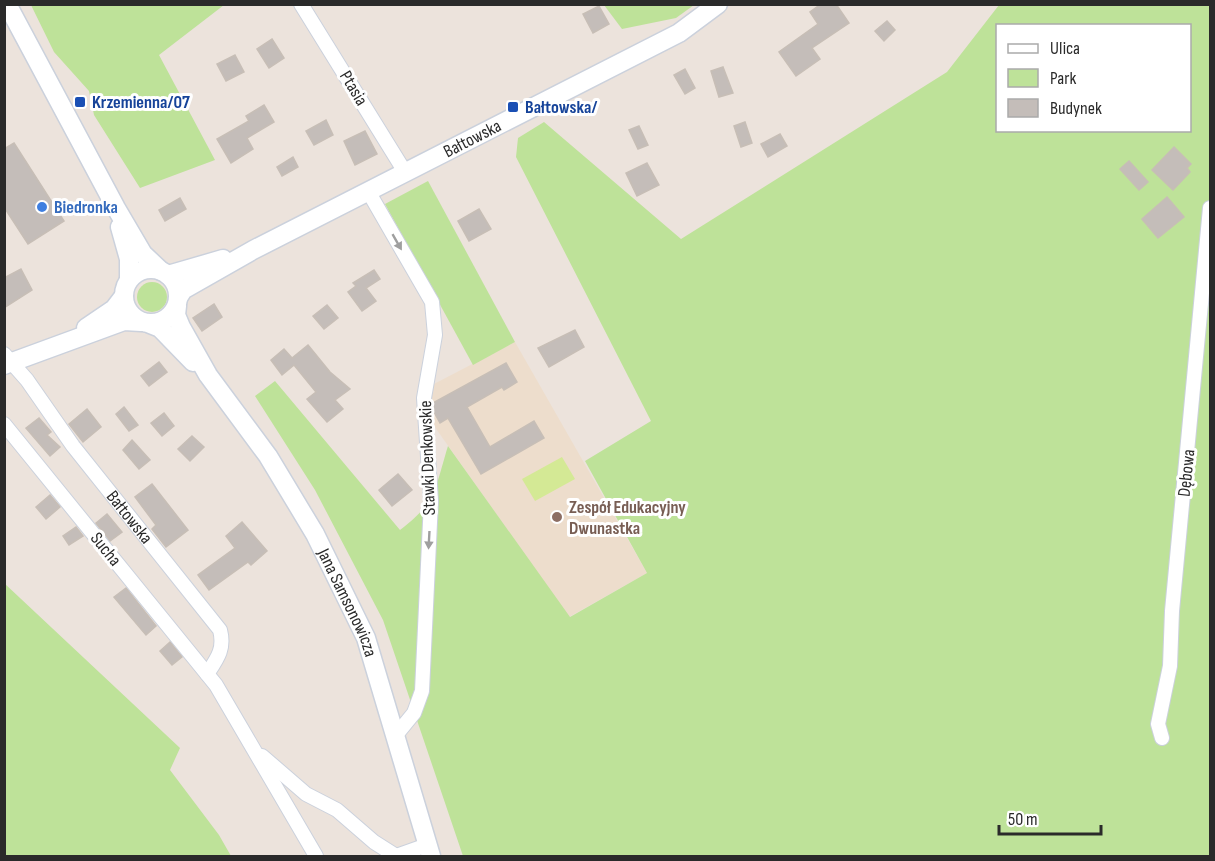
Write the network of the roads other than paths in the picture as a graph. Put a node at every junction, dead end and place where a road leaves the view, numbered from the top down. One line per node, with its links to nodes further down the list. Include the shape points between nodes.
1 (7, 4): 6 (main road)
2 (301, 4): 4 (street, Ptasia)
3 (718, 4): 4 (main road, Bałtowska, via 679,33)
4 (405, 172): 5 (main road, Bałtowska)
5 (368, 191): 8 (main road, Bałtowska); 18 (street, Stawki Denkowskie, one-way to 18, via 432,302 435,335 424,398 431,501 422,691 414,713)
6 (116, 208): 9 (main road, via 143,254); 10 (main road, via 129,259)
7 (1210, 208): 19 (street, Dębowa, via 1170,666 1158,724)
8 (253, 250): 9 (main road, Bałtowska, via 176,275); 11 (main road, Bałtowska, via 183,290)
9 (164, 273): 10 (main road, via 143,270); 11 (main road, via 177,289)
10 (126, 288): 12 (main road, via 129,312); 13 (main road, Bałtowska, via 114,309)
11 (178, 302): 12 (main road, via 166,319); 15 (main road, Jana Samsonowicza, via 176,315)
12 (146, 323): 13 (main road, Bałtowska, via 124,321); 15 (main road, Jana Samsonowicza, via 160,328)
13 (63, 345): 14 (main road, Bałtowska)
14 (7, 360): 17 (street, Bałtowska, via 220,630 221,652)
15 (208, 375): 18 (main road, Jana Samsonowicza, via 268,456 315,534 366,638)
16 (4, 424): 17 (street, Sucha)
17 (207, 674): 20 (street, Sucha)
18 (396, 735): 21 (main road, Jana Samsonowicza)
19 (1162, 738)
20 (251, 742): 22 (street); 23 (street, via 262,757 306,794 338,810)
21 (429, 851): 23 (street)
22 (315, 856)
23 (396, 856)

